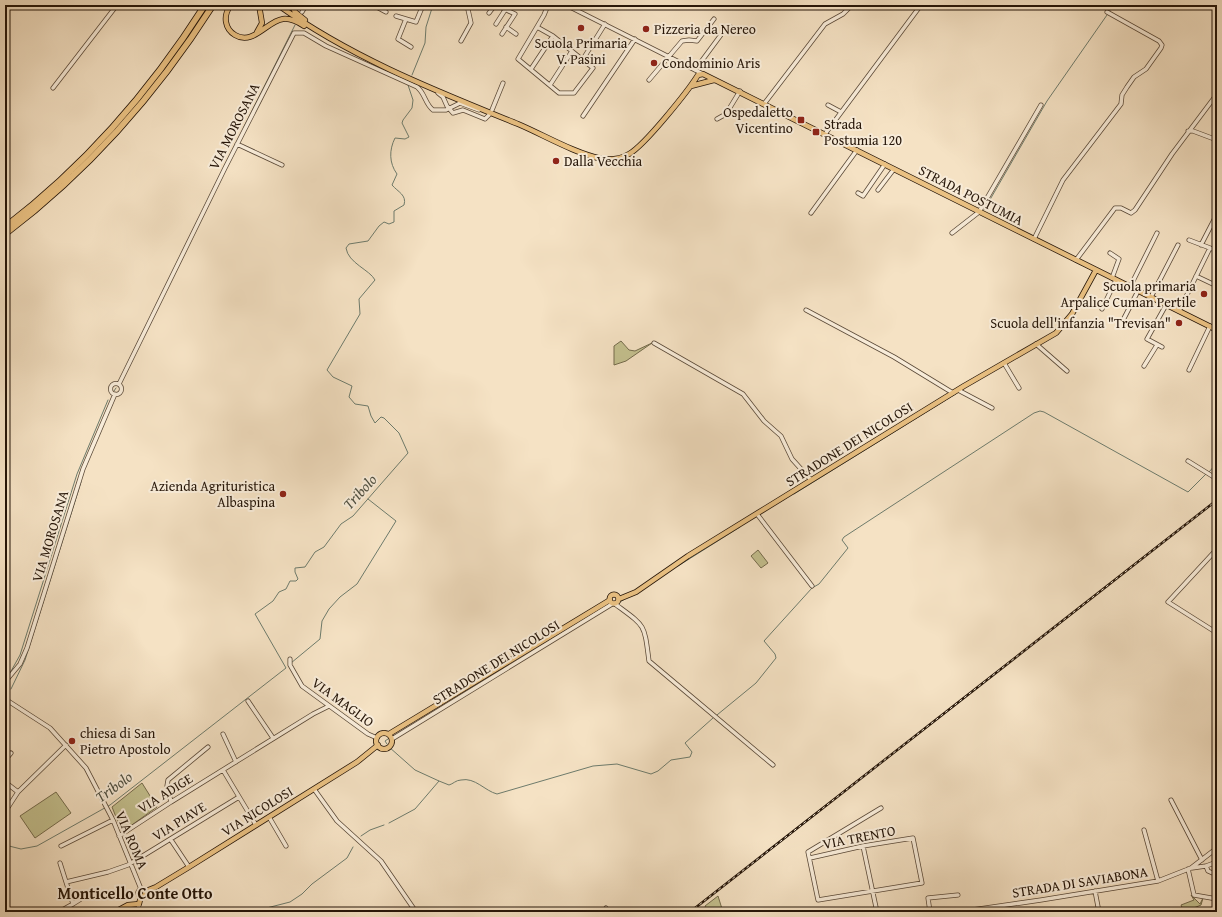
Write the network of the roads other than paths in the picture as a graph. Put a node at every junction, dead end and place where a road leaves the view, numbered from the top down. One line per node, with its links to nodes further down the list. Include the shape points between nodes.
1 (117, 5): 55 (street)
2 (205, 5): 83 (highway, via 156,76 115,125 60,181)
3 (213, 5): 85 (highway, via 170,67 120,129 63,186)
4 (231, 5): 32 (main road, via 226,18 230,31 240,37)
5 (259, 5): 32 (main road, via 262,23)
6 (278, 5): 33 (main road)
7 (292, 5): 37 (main road, via 297,14)
8 (306, 5): 18 (street)
9 (373, 5): 19 (street)
10 (422, 5): 23 (street, via 416,22)
11 (467, 5): 36 (street, via 471,23)
12 (496, 5): 17 (street); 21 (street)
13 (548, 5): 28 (street)
14 (566, 5): 26 (street, STRADA POSTUMIA)
15 (921, 5): 66 (street)
16 (850, 7): 60 (street, via 825,24)
17 (504, 10): 25 (street); 27 (street, via 515,14)
18 (302, 12)
19 (386, 12)
20 (1107, 12): 87 (street, via 1162,45 1146,69 1134,77 1122,95 1121,104 1063,180)
21 (489, 13)
22 (396, 16): 23 (street)
23 (406, 19): 38 (street, via 398,39)
24 (714, 19): 40 (street, via 697,41 682,41)
25 (496, 24)
26 (605, 24): 35 (street, STRADA POSTUMIA); 41 (street)
27 (506, 27): 30 (street); 31 (street)
28 (537, 27): 34 (street); 42 (street, via 518,58)
29 (737, 32): 43 (street, via 731,27 726,28)
30 (502, 34)
31 (516, 34)
32 (255, 35): 33 (main road, via 274,22 287,19)
33 (323, 36): 37 (main road)
34 (553, 36): 39 (street); 42 (street)
35 (636, 40): 40 (street, STRADA POSTUMIA); 68 (street)
36 (461, 41)
37 (335, 42): 44 (main road)
38 (411, 47)
39 (572, 51): 41 (street); 53 (street)
40 (670, 56): 43 (street, STRADA POSTUMIA); 48 (street)
41 (583, 59): 53 (street, via 593,68 578,90 570,94 559,93)
42 (530, 69): 53 (street)
43 (694, 69): 45 (street, STRADA POSTUMIA); 46 (street)
44 (391, 70): 47 (main road); 50 (main road)
45 (704, 74): 46 (main road); 49 (main road, STRADA POSTUMIA); 52 (main road, via 706,79)
46 (696, 77): 52 (main road); 54 (main road)
47 (410, 79): 58 (main road); 59 (street, via 441,95)
48 (649, 80)
49 (716, 80): 52 (main road); 56 (main road, STRADA POSTUMIA)
50 (424, 83): 58 (street); 65 (main road)
51 (503, 83): 65 (street)
52 (702, 83): 54 (main road)
53 (550, 85)
54 (690, 87): 65 (main road, via 639,147 628,155 616,159 594,156)
55 (53, 88)
56 (740, 92): 60 (main road, STRADA POSTUMIA); 69 (street, via 726,114)
57 (1217, 94): 70 (street)
58 (452, 97): 59 (street); 63 (street); 65 (main road)
59 (446, 103): 63 (street); 64 (street)
60 (764, 104): 71 (main road, STRADA POSTUMIA)
61 (828, 105): 66 (street)
62 (1041, 105): 80 (street)
63 (450, 107): 64 (street); 65 (street, via 461,103); 67 (street, via 454,113 465,111 485,119)
64 (440, 111): 73 (street, VIA MOROSANA, via 430,108 417,87 298,32 291,38)
65 (488, 111)
66 (841, 112): 71 (street)
67 (489, 116)
68 (583, 116)
69 (717, 119)
70 (1188, 132): 72 (street); 94 (street, via 1135,210 1130,213 1115,208)
71 (825, 134): 74 (main road, STRADA POSTUMIA)
72 (1217, 140)
73 (237, 144): 76 (street); 117 (street, VIA MOROSANA)
74 (857, 150): 75 (main road, STRADA POSTUMIA); 81 (street)
75 (886, 164): 77 (main road, STRADA POSTUMIA); 79 (street, via 863,196)
76 (282, 165)
77 (894, 169): 78 (street); 80 (main road, STRADA POSTUMIA)
78 (878, 190)
79 (858, 193)
80 (979, 212): 84 (street); 87 (main road, STRADA POSTUMIA)
81 (811, 213)
82 (1217, 214): 90 (street)
83 (5, 227)
84 (952, 233)
85 (5, 234)
86 (1157, 234): 99 (street)
87 (1034, 239): 94 (main road, STRADA POSTUMIA)
88 (1188, 240): 90 (street)
89 (1178, 245): 101 (street)
90 (1201, 245): 91 (street)
91 (1210, 248): 92 (street); 96 (street)
92 (1217, 251)
93 (1110, 253): 97 (street, via 1119,259)
94 (1076, 260): 95 (main road, STRADA POSTUMIA)
95 (1096, 270): 97 (main road, STRADA POSTUMIA); 110 (main road, STRADONE DEI NICOLOSI, via 1072,314 1061,328)
96 (1196, 276): 98 (street); 105 (street)
97 (1114, 279): 99 (main road, STRADA POSTUMIA); 103 (street)
98 (1217, 286)
99 (1130, 287): 100 (main road, STRADA POSTUMIA)
100 (1138, 291): 101 (main road, STRADA POSTUMIA); 106 (street)
101 (1151, 297): 102 (main road, STRADA POSTUMIA)
102 (1166, 305): 105 (main road, STRADA POSTUMIA); 111 (street, via 1147,339)
103 (1102, 309)
104 (806, 310): 120 (street, via 894,357)
105 (1179, 311): 107 (main road, STRADA POSTUMIA)
106 (1120, 326)
107 (1210, 326): 108 (main road, STRADA POSTUMIA); 116 (street)
108 (1217, 330)
109 (654, 343): 125 (street, via 743,394 764,421 781,436 792,459)
110 (1036, 344): 113 (main road, STRADONE DEI NICOLOSI); 115 (street)
111 (1157, 345): 112 (street); 114 (street)
112 (1162, 347)
113 (1004, 363): 118 (street); 119 (main road, STRADONE DEI NICOLOSI)
114 (1144, 366)
115 (1067, 370)
116 (1189, 370)
117 (118, 384): 121 (street, VIA MOROSANA, via 121,390); 121 (street, VIA MOROSANA, via 111,387)
118 (1019, 388)
119 (958, 390): 120 (main road, STRADONE DEI NICOLOSI); 122 (street)
120 (953, 393): 125 (main road, STRADONE DEI NICOLOSI)
121 (115, 394): 133 (street, VIA MOROSANA, via 83,468 27,648 20,664)
122 (992, 408)
123 (1188, 462): 124 (street)
124 (1217, 479)
125 (811, 480): 126 (main road, STRADONE DEI NICOLOSI)
126 (757, 514): 128 (street); 129 (main road, STRADONE DEI NICOLOSI, via 636,592)
127 (1217, 549): 131 (street, via 1168,602)
128 (812, 586)
129 (619, 599): 130 (main road, STRADONE DEI NICOLOSI); 130 (main road, STRADONE DEI NICOLOSI, via 617,595 611,596)
130 (612, 602): 138 (main road, STRADONE DEI NICOLOSI); 147 (street, via 642,626 648,640 649,661)
131 (1217, 632)
132 (290, 659): 136 (street, VIA MAGLIO, via 290,665 302,686)
133 (5, 682)
134 (5, 698): 141 (street, VIA ROMA, via 50,728)
135 (248, 701): 139 (street)
136 (329, 706): 139 (street, VIA ADIGE); 140 (street, VIA MAGLIO)
137 (223, 734): 146 (street)
138 (390, 737): 140 (main road, STRADONE DEI NICOLOSI, via 382,733); 142 (main road, STRADONE DEI NICOLOSI, via 391,744 387,748)
139 (273, 738): 146 (street, VIA ADIGE)
140 (377, 738): 142 (main road)
141 (66, 744): 151 (street); 158 (street, VIA ROMA, via 86,768)
142 (378, 745): 150 (main road, VIA NICOLOSI, via 357,762)
143 (208, 747): 154 (street, via 168,780)
144 (11, 753): 145 (street)
145 (5, 760)
146 (236, 762): 148 (street, VIA ADIGE)
147 (773, 765)
148 (224, 770): 152 (street); 154 (street, VIA ADIGE)
149 (5, 782): 151 (street)
150 (314, 789): 157 (main road, VIA NICOLOSI); 190 (street, via 337,821 381,861)
151 (18, 792): 156 (street)
152 (239, 797): 159 (street); 162 (street, VIA PIAVE)
153 (1171, 800): 168 (street)
154 (171, 802): 161 (street, VIA ADIGE)
155 (881, 808): 167 (street, via 808,852)
156 (5, 812)
157 (269, 817): 159 (main road, VIA NICOLOSI); 164 (street)
158 (113, 820): 161 (street, VIA ROMA); 163 (street)
159 (256, 825): 173 (main road, VIA NICOLOSI)
160 (1144, 830): 176 (street, STRADA DI SAVIABONA)
161 (119, 836): 171 (street, VIA ROMA)
162 (171, 840): 171 (street, VIA PIAVE); 173 (street)
163 (61, 846)
164 (286, 846)
165 (863, 846): 167 (street, VIA TRENTO); 179 (street); 179 (street, VIA TRENTO, via 913,838 922,883)
166 (1217, 848): 168 (street, STRADA DI SAVIABONA)
167 (810, 858): 179 (street, via 818,900)
168 (1202, 860): 174 (street, STRADA DI SAVIABONA)
169 (1217, 862): 172 (street)
170 (60, 863): 177 (street)
171 (130, 864): 177 (street, VIA PIAVE); 178 (street, VIA ROMA)
172 (1206, 866): 174 (street); 175 (street, via 1208,871)
173 (189, 867): 178 (main road, VIA NICOLOSI, via 156,887)
174 (1189, 868): 176 (street, STRADA DI SAVIABONA); 182 (street, via 1194,895)
175 (1217, 875)
176 (1158, 880): 180 (street, STRADA DI SAVIABONA)
177 (66, 882): 184 (street)
178 (143, 890): 185 (main road, via 138,892 141,896)
179 (872, 890): 192 (street)
180 (1095, 891): 194 (street, STRADA DI SAVIABONA); 195 (street)
181 (958, 895): 193 (street, via 928,898)
182 (1217, 899)
183 (81, 900): 184 (street)
184 (73, 904): 187 (street)
185 (139, 904): 188 (main road, via 128,905); 189 (street)
186 (606, 908): 191 (street)
187 (64, 909)
188 (115, 912)
189 (138, 912)
190 (416, 912)
191 (603, 912)
192 (877, 912)
193 (930, 912)
194 (958, 912)
195 (1099, 912)

